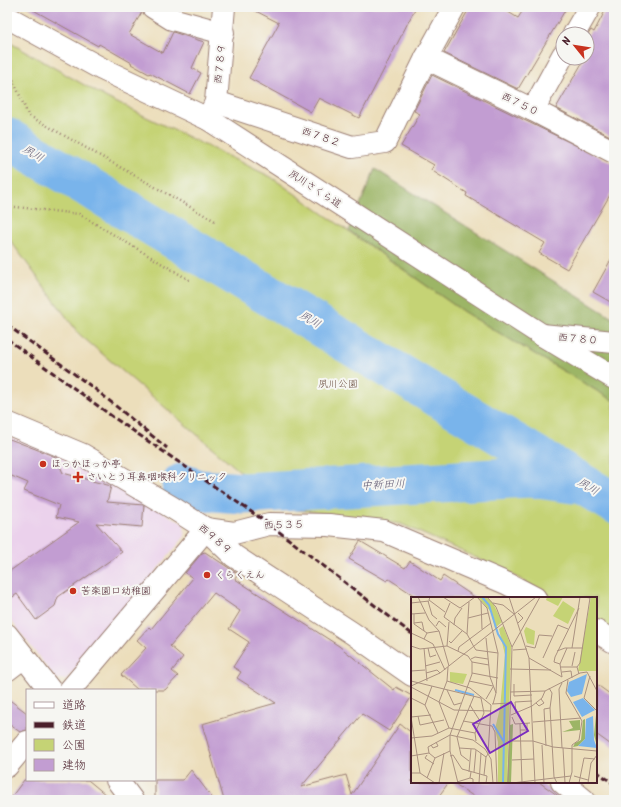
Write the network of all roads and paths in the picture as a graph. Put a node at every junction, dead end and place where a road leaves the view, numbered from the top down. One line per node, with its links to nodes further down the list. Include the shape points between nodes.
1 (153, 7): 7 (street, via 172,19)
2 (224, 7): 7 (street, 西７８９)
3 (454, 7): 8 (street)
4 (587, 7): 6 (street, via 589,8)
5 (7, 17): 11 (street, 夙川さくら道, via 102,69)
6 (579, 26)
7 (223, 33): 11 (street, 西７８９)
8 (426, 58): 11 (street, 西７８２, via 385,142 352,147); 12 (street, 西７５０)
9 (7, 65): 15 (path, via 28,115)
10 (557, 66): 12 (street)
11 (212, 110): 17 (street, 夙川さくら道)
12 (533, 110): 13 (street, 西７５０)
13 (614, 152)
14 (7, 206): 16 (path, via 79,214)
15 (215, 221)
16 (190, 281)
17 (542, 336): 18 (street, 西７８０); 19 (street, 夙川さくら道)
18 (614, 342)
19 (614, 378)
20 (7, 423): 21 (street, 西９８９, via 83,455)
21 (206, 529): 22 (street, 西５３５, via 234,533 269,524 322,524 384,531); 27 (street, 西９８９, via 234,556); 29 (street)
22 (533, 597)
23 (597, 633): 25 (street)
24 (7, 635): 26 (street)
25 (614, 642)
26 (15, 663): 28 (street)
27 (411, 674)
28 (49, 689)
29 (71, 689)
30 (26, 743): 31 (street)
31 (7, 766)
32 (118, 781): 34 (street)
33 (563, 783): 35 (street)
34 (132, 800)
35 (584, 800)

